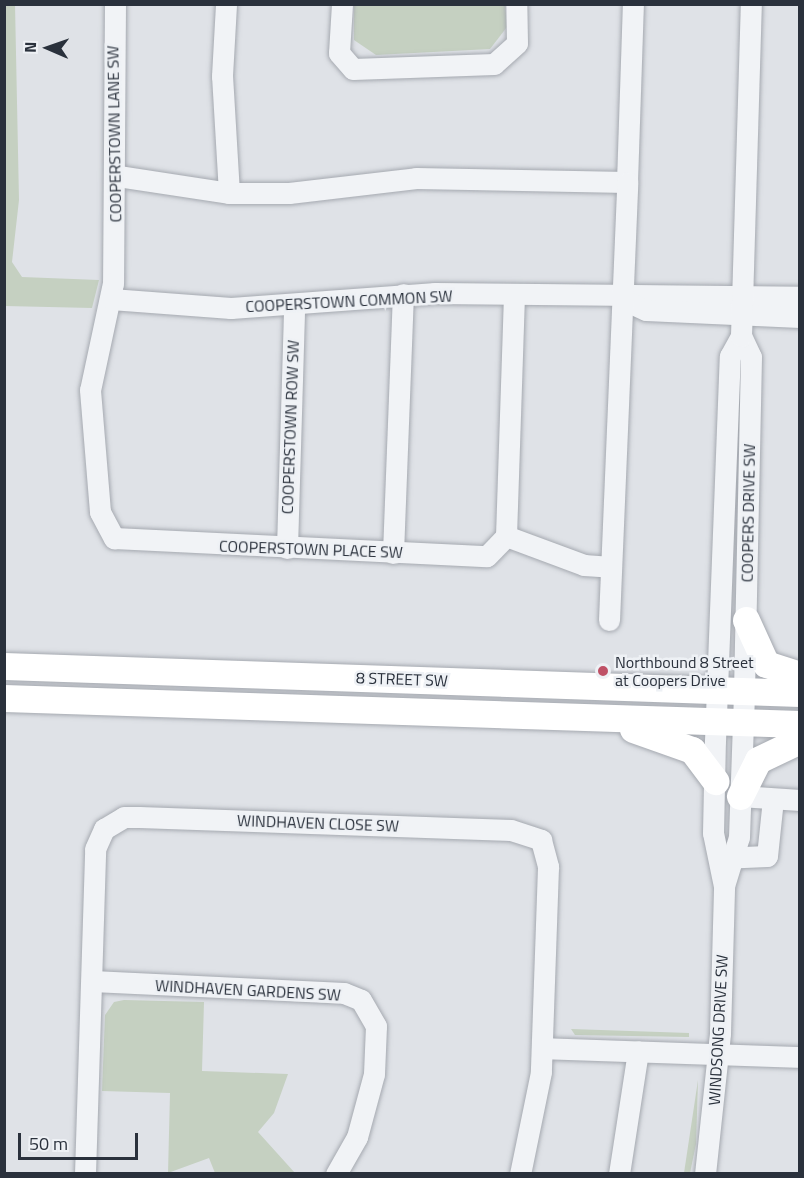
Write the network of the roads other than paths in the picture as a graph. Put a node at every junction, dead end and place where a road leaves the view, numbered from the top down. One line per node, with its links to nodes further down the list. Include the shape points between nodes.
1 (116, 4): 7 (street, COOPERSTOWN LANE SW)
2 (226, 4): 9 (street, via 222,76)
3 (342, 4): 4 (street, via 339,53 353,69 494,64 517,43)
4 (516, 4)
5 (633, 4): 8 (street)
6 (751, 4): 15 (street, COOPERS DRIVE SW)
7 (118, 176): 9 (street); 13 (street, COOPERSTOWN LANE SW)
8 (627, 182): 9 (street, via 416,178 289,193); 14 (street)
9 (229, 193)
10 (403, 294): 11 (street, COOPERSTOWN COMMON SW); 16 (street, COOPERSTOWN COMMON SW); 21 (street)
11 (514, 296): 14 (street, COOPERSTOWN COMMON SW); 19 (street)
12 (800, 297): 15 (street)
13 (111, 299): 16 (street, COOPERSTOWN COMMON SW); 20 (street, COOPERSTOWN PLACE SW, via 90,390 105,528 123,542)
14 (622, 299): 15 (street, COOPERSTOWN COMMON SW, via 646,310); 22 (street)
15 (743, 305): 17 (street); 18 (street, COOPERS DRIVE SW)
16 (294, 306): 20 (street, COOPERSTOWN ROW SW)
17 (800, 317)
18 (741, 336): 24 (street, COOPERS DRIVE SW, via 752,357); 27 (street, COOPERS DRIVE SW, via 730,356)
19 (506, 536): 21 (street, COOPERSTOWN PLACE SW, via 487,556); 22 (street, via 584,565)
20 (287, 548): 21 (street, COOPERSTOWN PLACE SW)
21 (393, 553)
22 (611, 567): 23 (street)
23 (609, 620)
24 (746, 620): 26 (main road, via 766,664); 28 (street, COOPERS DRIVE SW)
25 (4, 666): 27 (main road, 8 STREET SW)
26 (800, 675)
27 (717, 690): 28 (main road, 8 STREET SW); 32 (street, COOPERS DRIVE SW)
28 (744, 691): 29 (main road, 8 STREET SW); 33 (street, COOPERS DRIVE SW)
29 (800, 693)
30 (4, 698): 31 (main road, 8 STREET SW)
31 (582, 717): 32 (main road, 8 STREET SW); 36 (main road, via 675,741 697,755)
32 (716, 722): 33 (main road, 8 STREET SW); 36 (street, WINDSONG DRIVE SW)
33 (743, 722): 34 (main road, 8 STREET SW); 37 (street, WINDSONG DRIVE SW)
34 (800, 724)
35 (800, 740): 37 (main road, via 758,760)
36 (715, 781): 40 (street, WINDSONG DRIVE SW)
37 (740, 796): 38 (street); 40 (street, WINDSONG DRIVE SW)
38 (773, 799): 39 (street); 40 (street, via 767,856)
39 (800, 800)
40 (726, 858): 44 (street, WINDSONG DRIVE SW)
41 (92, 981): 42 (street, WINDHAVEN CLOSE SW, via 95,849 104,829 124,818 511,830 531,833 546,851); 46 (street, WINDHAVEN CLOSE SW); 47 (street, WINDHAVEN GARDENS SW, via 344,993 361,1000 376,1026 374,1074 357,1137)
42 (542, 1048): 43 (street); 48 (street, WINDHAVEN CLOSE SW, via 538,1107)
43 (638, 1051): 44 (street); 49 (street)
44 (719, 1054): 45 (street); 50 (street, WINDSONG DRIVE SW)
45 (800, 1057)
46 (85, 1173)
47 (336, 1173)
48 (520, 1173)
49 (619, 1173)
50 (705, 1173)

